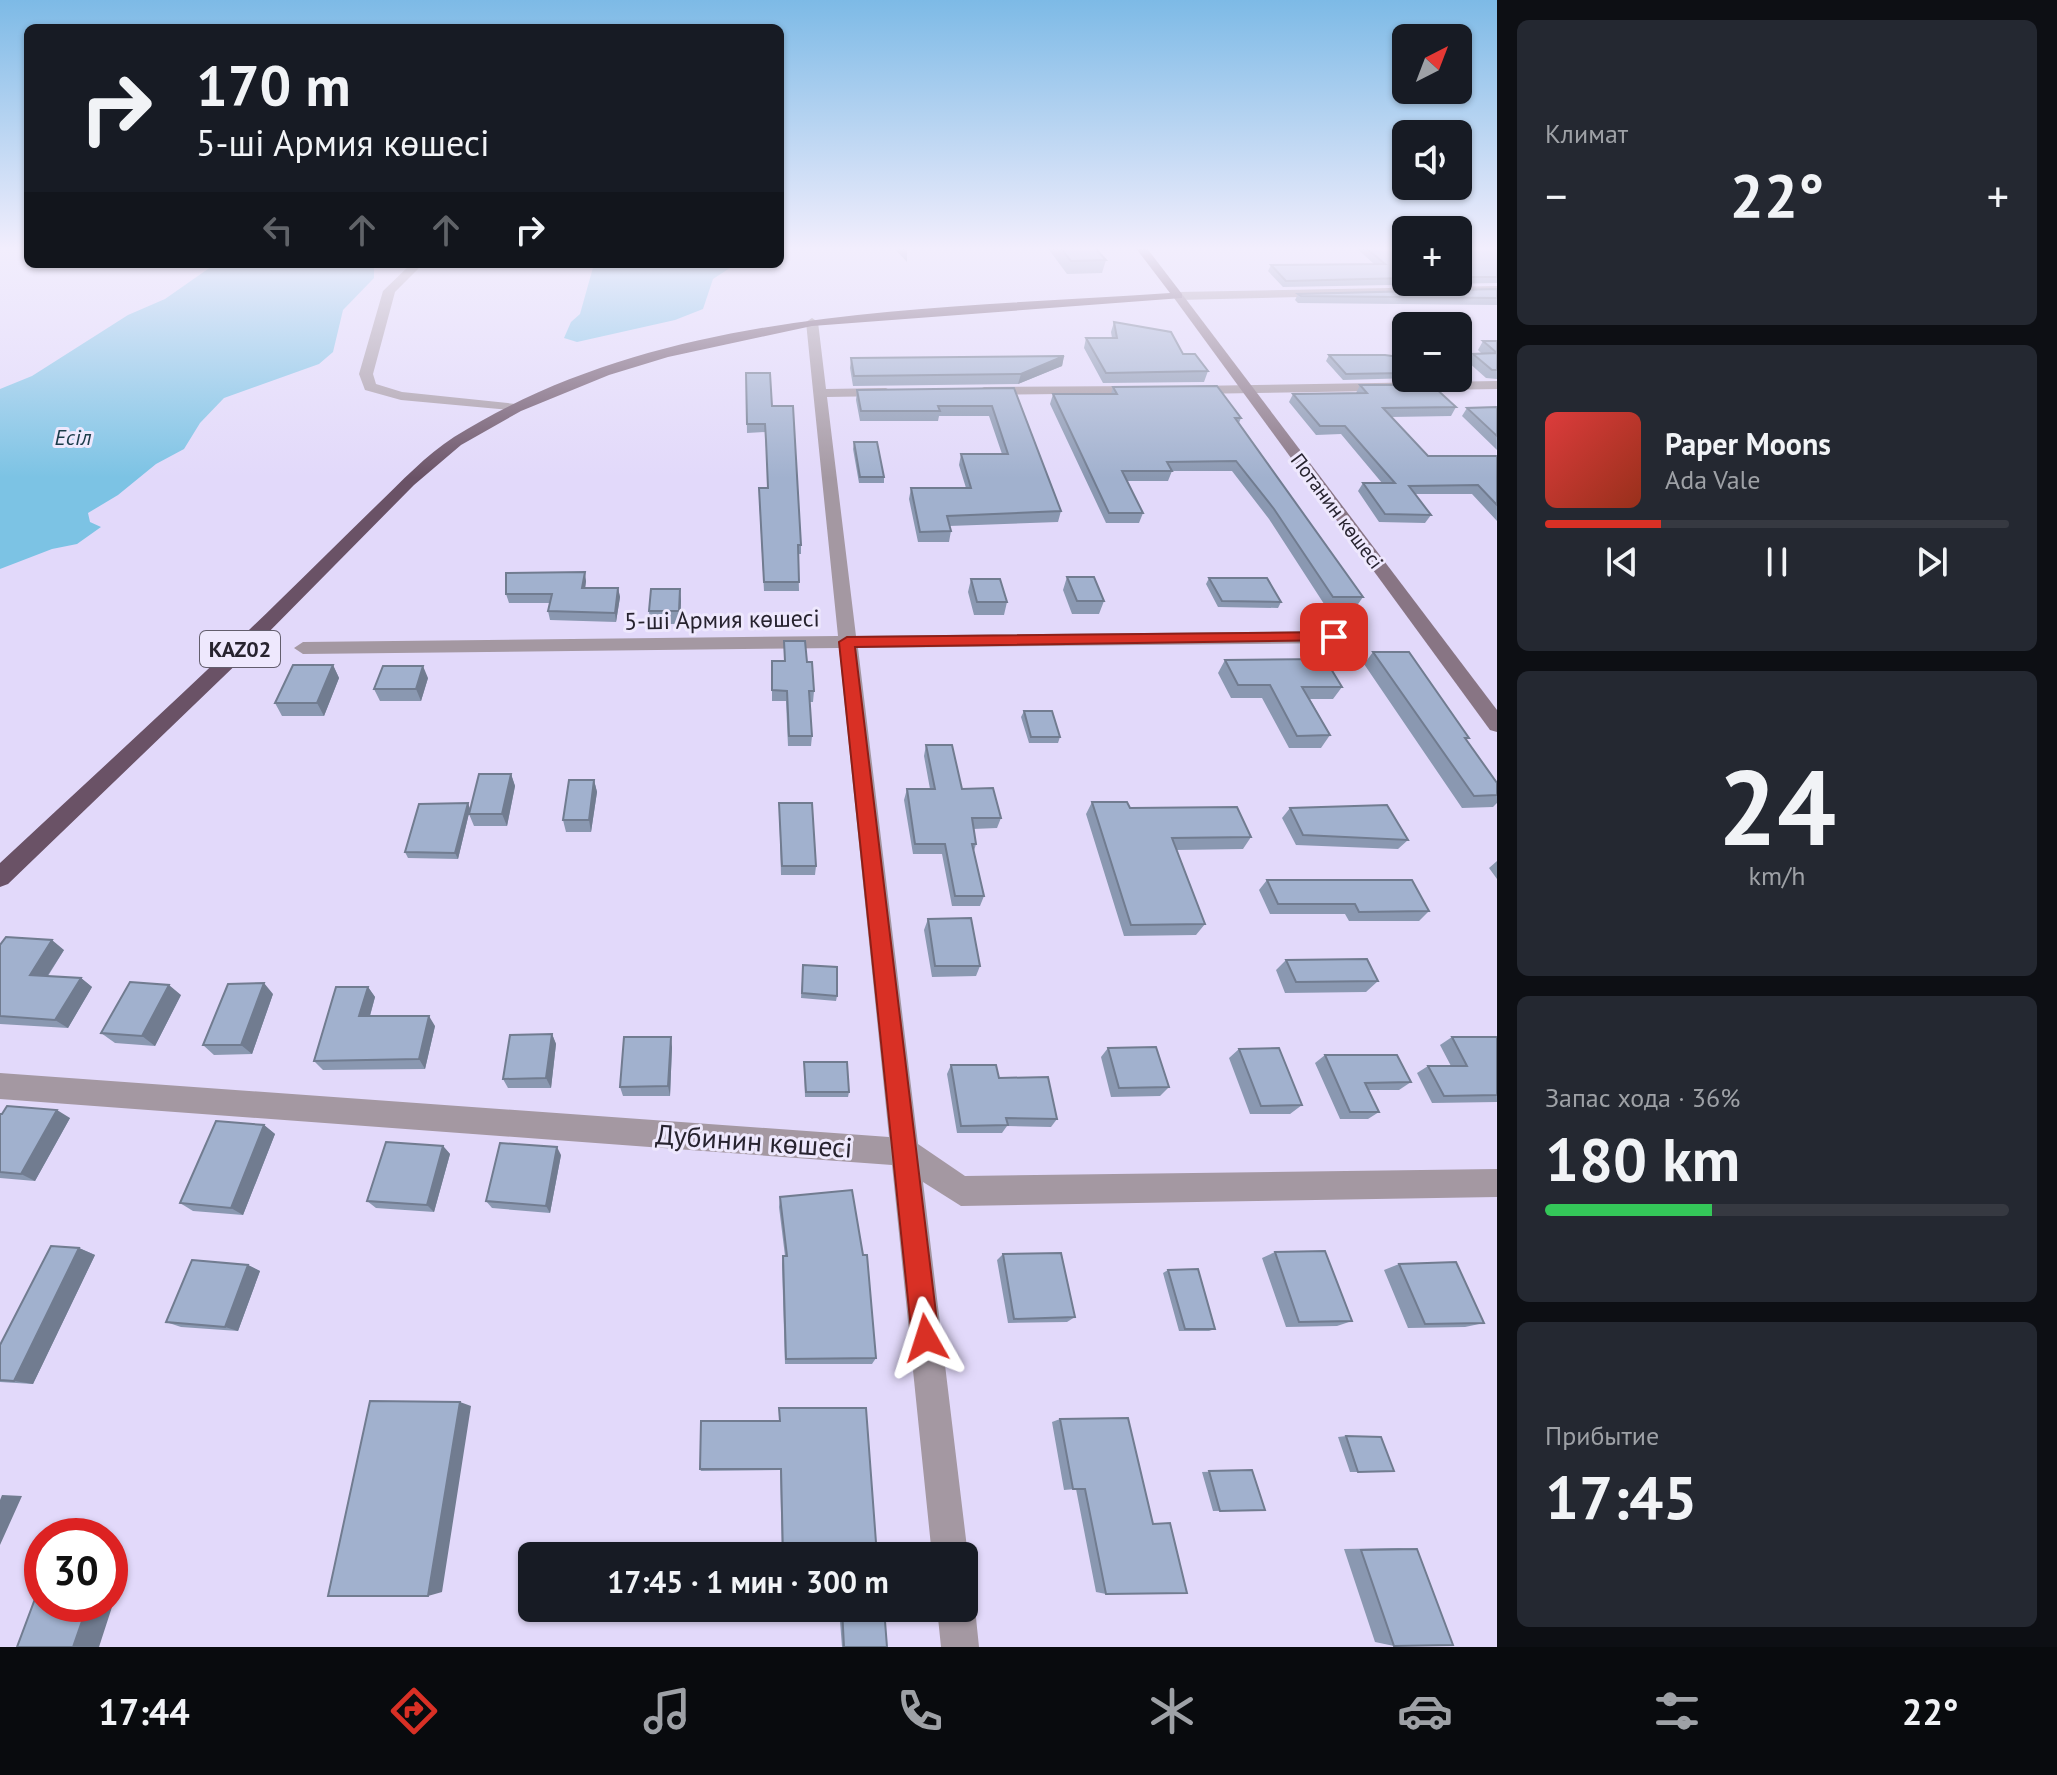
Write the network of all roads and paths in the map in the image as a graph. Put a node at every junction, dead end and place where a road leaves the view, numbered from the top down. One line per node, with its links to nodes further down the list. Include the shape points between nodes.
1 (380, 324): 12 (street, via 366,374 370,387 401,396)
2 (803, 324): 12 (highway, KAZ02, via 665,354)
3 (812, 324): 11 (street)
4 (1198, 324): 6 (main road, Потанин көшесі)
5 (1497, 385): 6 (street)
6 (1246, 389): 8 (street); 16 (main road, Потанин көшесі)
7 (1151, 390): 10 (street)
8 (1183, 390)
9 (898, 392): 11 (street)
10 (961, 392)
11 (819, 393): 14 (street)
12 (516, 408): 17 (highway, KAZ02, via 483,425 409,482)
13 (1334, 637): 14 (street, 5-ші Армия көшесі)
14 (847, 642): 15 (street, 5-ші Армия көшесі); 19 (street)
15 (303, 648)
16 (1497, 725)
17 (0, 877)
18 (0, 1086): 19 (street, Дубинин көшесі)
19 (905, 1152): 20 (street, via 961,1191); 21 (street)
20 (1497, 1183)
21 (948, 1542)
22 (957, 1622): 23 (street)
23 (960, 1647)

